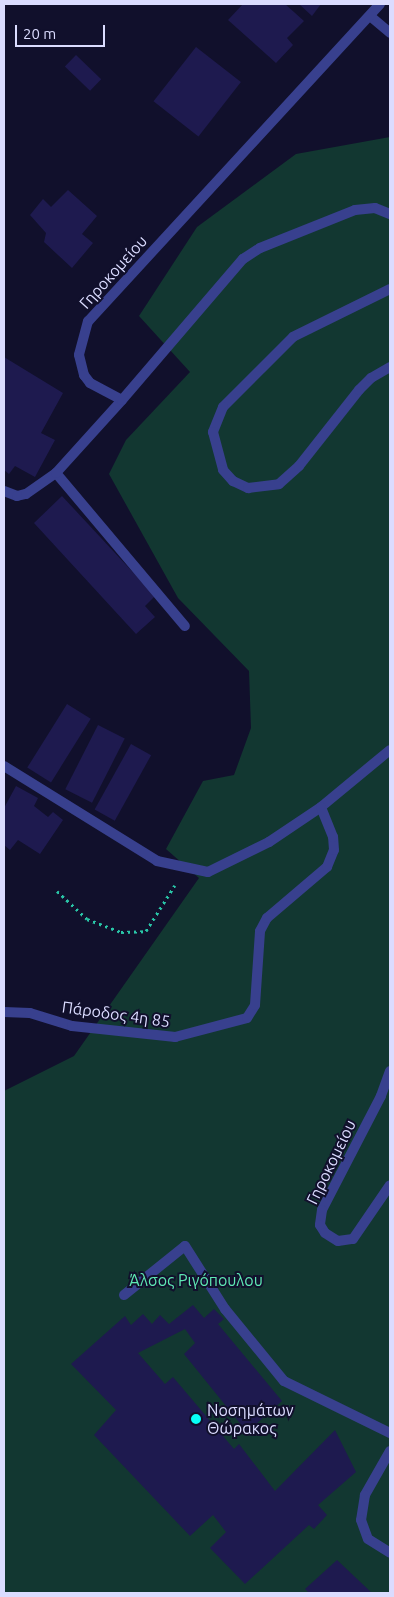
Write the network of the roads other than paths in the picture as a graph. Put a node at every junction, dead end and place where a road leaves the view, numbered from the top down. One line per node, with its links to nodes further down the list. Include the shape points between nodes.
1 (380, 4): 2 (street, Γηροκομείου)
2 (370, 16): 3 (street); 7 (street, Γηροκομείου, via 88,321 79,356 84,374 90,383)
3 (390, 33)
4 (390, 214): 7 (street, via 375,208 355,210 260,248 244,259)
5 (390, 289): 6 (street, via 293,337 223,407 213,432 223,470 233,481 248,488 279,484 299,466 358,390)
6 (390, 367)
7 (122, 400): 8 (street)
8 (56, 473): 9 (street, via 26,494 17,496); 10 (street)
9 (4, 491)
10 (185, 626)
11 (390, 750): 13 (street)
12 (4, 766): 13 (street, via 157,861 208,872 269,842)
13 (321, 807): 14 (street, Πάροδος 4η 85, via 333,837 334,850 327,867 267,918 260,931 255,1005 247,1018 175,1037 72,1026 30,1013)
14 (4, 1012)
15 (390, 1070): 16 (street, Γηροκομείου, via 381,1096 322,1210 320,1225 325,1233 338,1242 353,1239)
16 (390, 1185)
17 (124, 1295): 18 (street, via 185,1246 225,1310 284,1381)
18 (390, 1433)
19 (390, 1450): 20 (street, via 365,1495 361,1520 368,1539)
20 (390, 1553)

